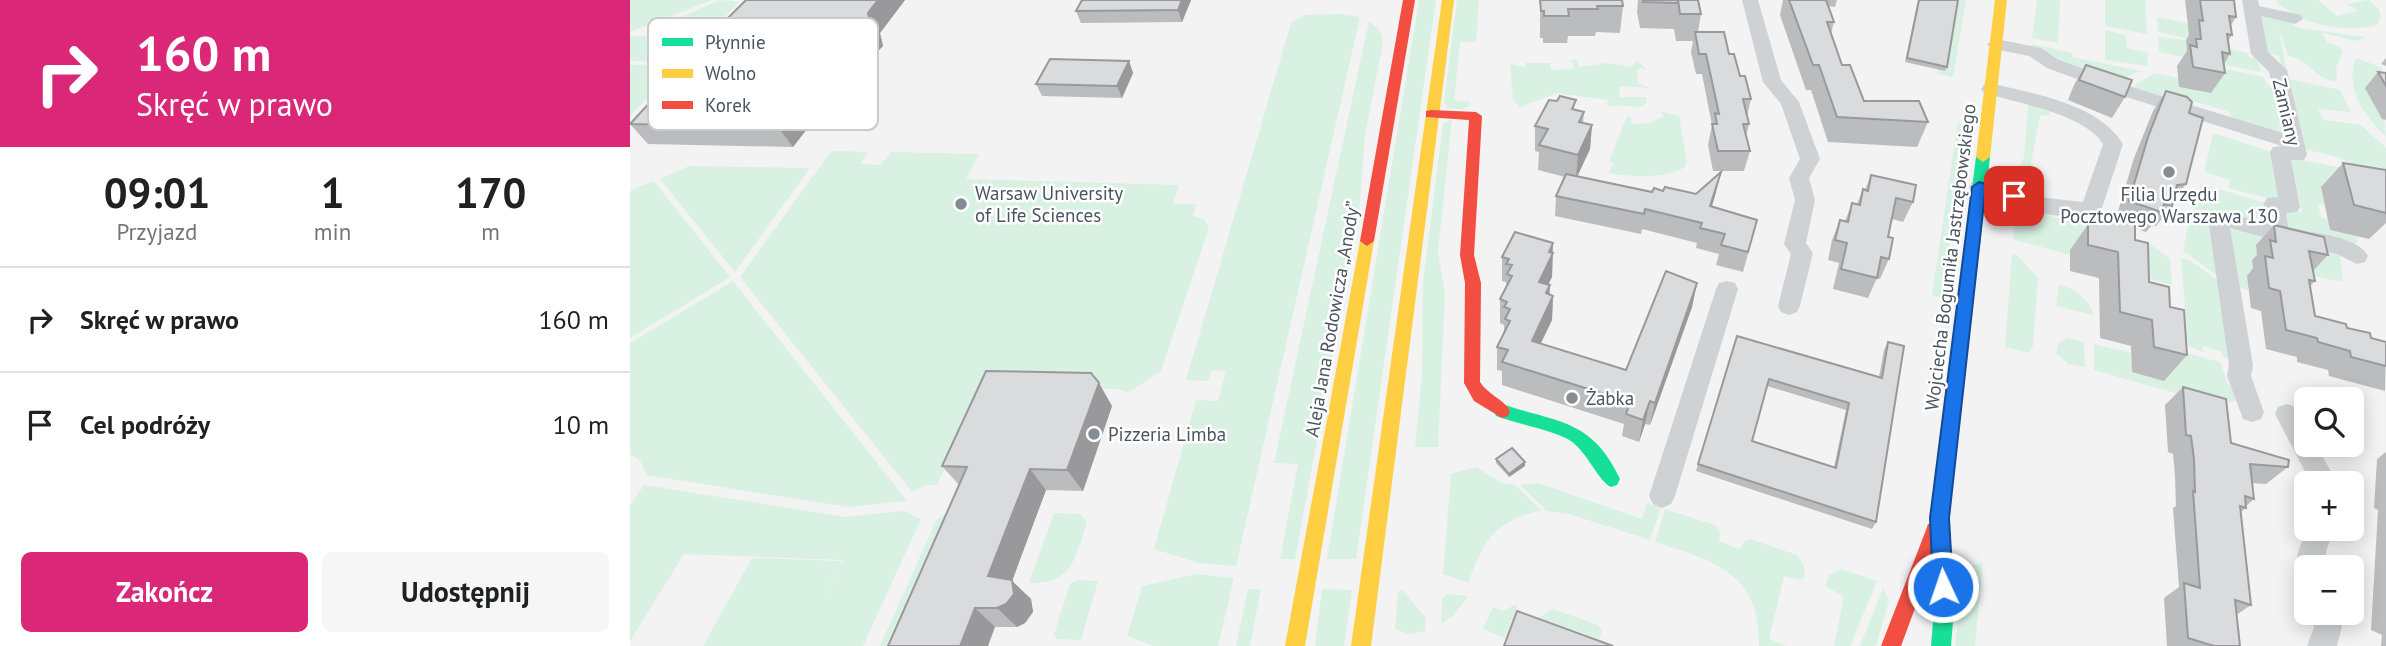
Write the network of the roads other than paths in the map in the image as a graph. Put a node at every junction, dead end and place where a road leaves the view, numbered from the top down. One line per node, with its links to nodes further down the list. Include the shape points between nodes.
1 (1409, 0): 23 (main road, Aleja Jana Rodowicza „Anody”)
2 (1448, 0): 9 (main road)
3 (1750, 0): 15 (street, via 1772,82 1790,102 1810,159 1799,178 1805,200 1795,244 1802,253)
4 (2001, 0): 7 (main road, Wojciecha Bogumiła Jastrzębowskiego)
5 (2251, 4): 6 (street); 10 (street, Zamiany, via 2261,58 2278,70)
6 (2295, 19)
7 (1996, 44): 8 (main road, Wojciecha Bogumiła Jastrzębowskiego); 10 (street, via 2035,52 2053,64 2129,92)
8 (1990, 89): 11 (main road, Wojciecha Bogumiła Jastrzębowskiego); 11 (street, via 2094,123 2107,132 2113,144 2094,206 2085,211)
9 (1431, 114): 19 (main road, via 1476,116 1467,255 1474,283 1472,383 1476,395 1502,411 1581,436); 24 (main road)
10 (2294, 143): 12 (street, Zamiany, via 2297,155 2280,152 2290,207 2274,203)
11 (1979, 187): 21 (main road, Wojciecha Bogumiła Jastrzębowskiego)
12 (2278, 233): 13 (street, via 2343,248); 16 (street, via 2218,218 2239,376)
13 (2357, 256)
14 (1727, 289): 20 (street)
15 (1788, 306)
16 (2252, 412)
17 (2287, 415): 18 (street)
18 (2317, 471)
19 (1611, 478)
20 (1662, 496)
21 (1940, 518): 25 (main road, Wojciecha Bogumiła Jastrzębowskiego); 26 (main road, Wojciecha Bogumiła Jastrzębowskiego)
22 (2328, 625): 27 (street)
23 (1295, 646)
24 (1361, 646)
25 (1891, 646)
26 (1941, 646)
27 (2322, 646)

